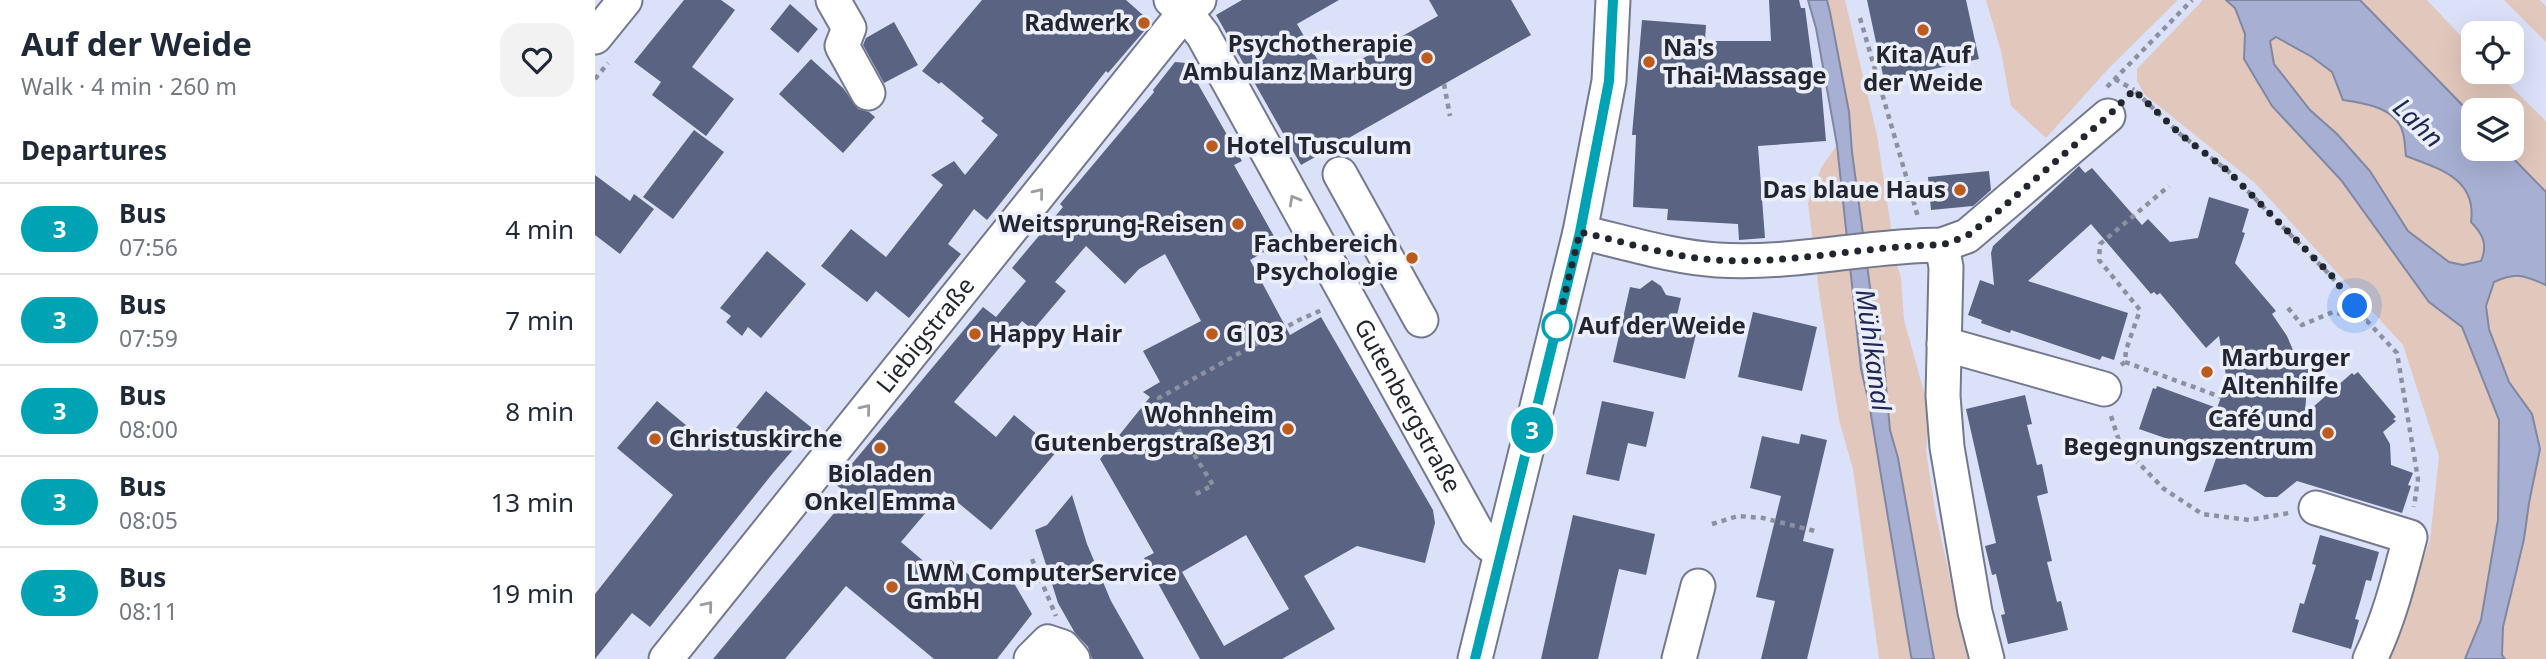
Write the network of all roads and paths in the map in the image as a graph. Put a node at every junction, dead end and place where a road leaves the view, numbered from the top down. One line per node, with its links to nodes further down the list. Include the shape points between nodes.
1 (625, 0): 7 (street)
2 (833, 0): 12 (street, via 849,28 842,46)
3 (1613, 0): 17 (street, via 1609,81)
4 (2192, 0): 8 (path)
5 (1185, 4): 19 (street, Gutenbergstraße, one-way to 5); 36 (street, Liebigstraße, one-way to 5)
6 (1860, 19): 18 (path)
7 (595, 37)
8 (2131, 62)
9 (2115, 79): 11 (path)
10 (1444, 84): 13 (path)
11 (2134, 90): 14 (path); 22 (path, via 2228,171 2332,276)
12 (868, 93)
13 (1450, 116)
14 (2108, 116): 18 (street, via 1967,236)
15 (1340, 174): 21 (street)
16 (2169, 186): 24 (path, via 2100,244 2099,260 2140,310)
17 (1580, 232): 18 (street, via 1717,260); 32 (street)
18 (1924, 245): 23 (street, via 1946,267)
19 (1348, 297): 27 (path, via 1159,398 1213,485); 32 (street, Gutenbergstraße, via 1477,531)
20 (2288, 308): 22 (path, via 2302,325 2333,312)
21 (1421, 320)
22 (2367, 321): 31 (path, via 2397,353 2418,479)
23 (1944, 344): 25 (street); 40 (street, via 1947,447)
24 (2125, 362): 25 (path, via 2103,378); 26 (path)
25 (2104, 389): 28 (path, via 2120,444 2164,489 2201,514 2249,520)
26 (2221, 397)
27 (1196, 494)
28 (2316, 508): 31 (street)
29 (1712, 524): 30 (path, via 1738,516)
30 (1815, 531)
31 (2407, 549): 41 (street)
32 (1501, 552): 38 (street)
33 (1032, 559): 35 (path)
34 (1697, 586): 39 (street)
35 (1068, 653): 37 (street, via 1048,642)
36 (666, 659)
37 (1031, 659)
38 (1475, 659)
39 (1679, 659)
40 (1987, 659)
41 (2370, 659)

